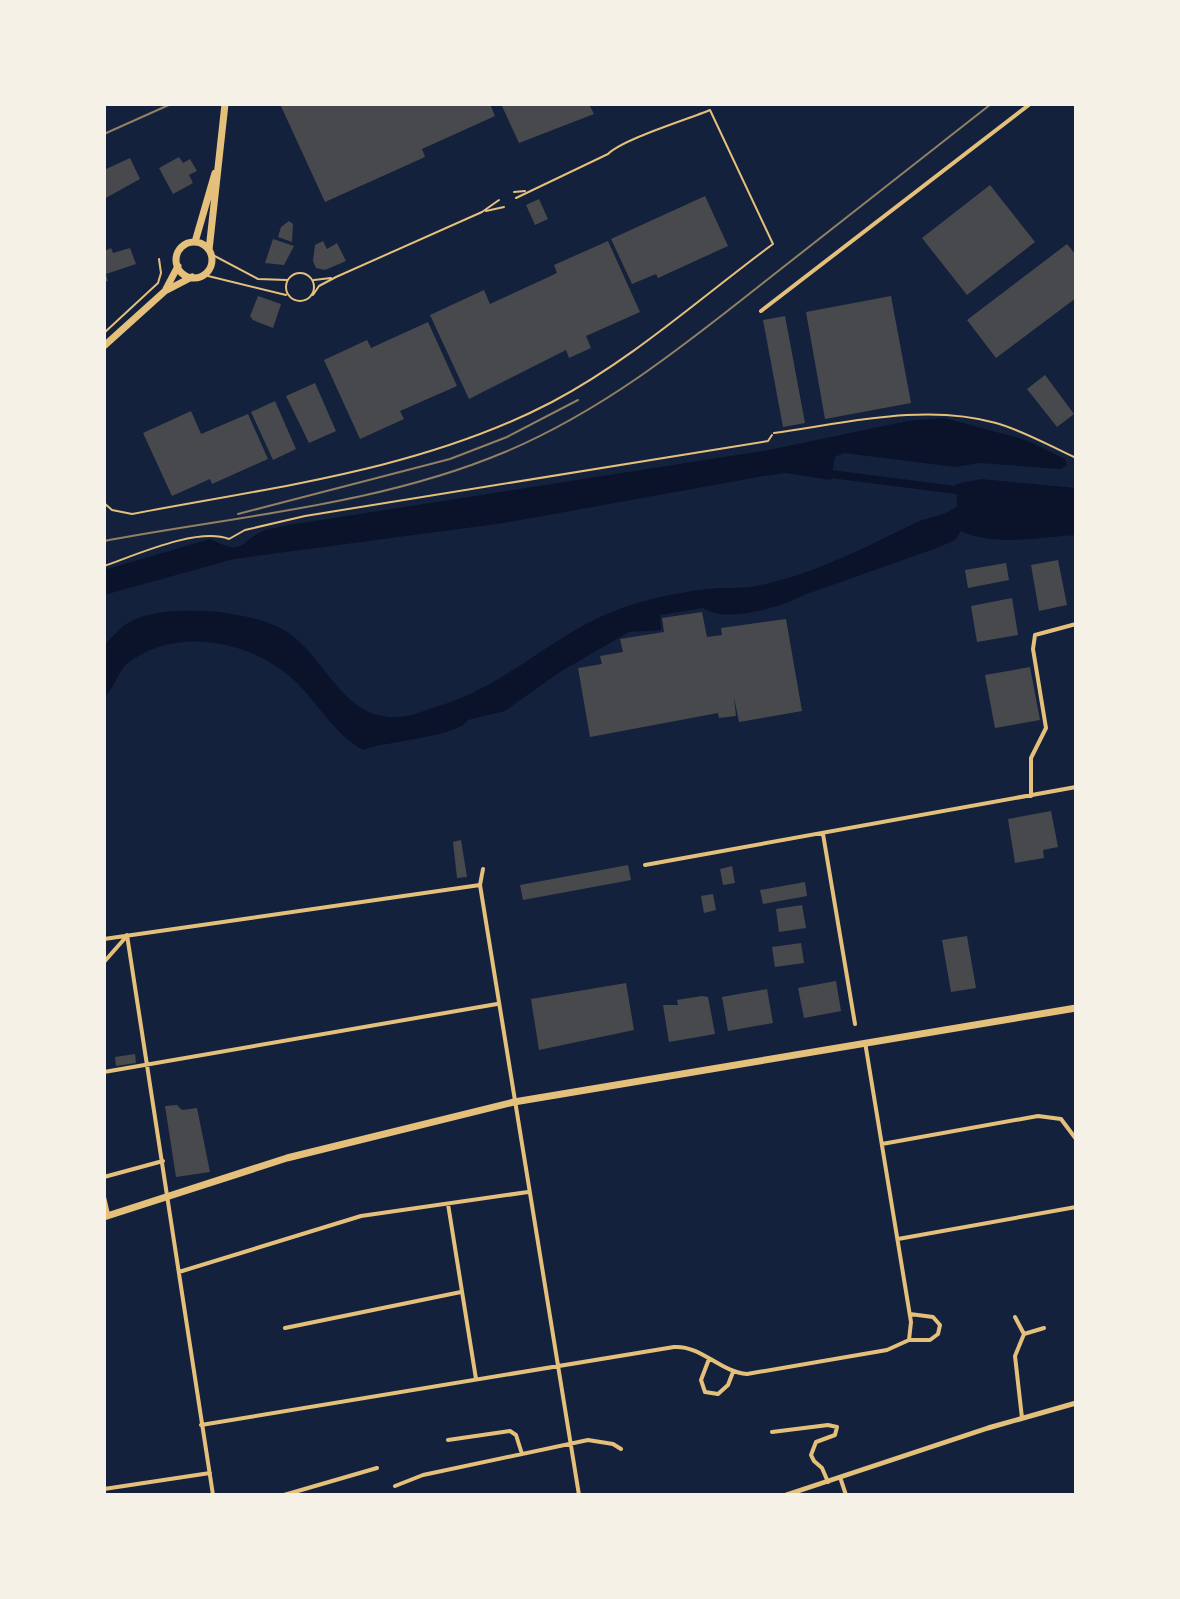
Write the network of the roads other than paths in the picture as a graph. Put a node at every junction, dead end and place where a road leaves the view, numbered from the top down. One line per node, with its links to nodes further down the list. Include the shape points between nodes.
1 (225, 104): 3 (main road)
2 (1030, 104): 21 (street)
3 (221, 148): 10 (main road); 11 (main road)
4 (526, 191): 5 (lane); 6 (lane); 25 (lane, via 608,154 618,143 710,110 773,244 626,359 550,403 467,438 395,462 132,514)
5 (514, 192)
6 (516, 198)
7 (499, 200): 9 (lane)
8 (504, 207): 9 (lane)
9 (482, 212): 15 (lane)
10 (195, 242): 11 (main road); 12 (main road, via 179,250)
11 (210, 252): 13 (main road, via 211,266); 16 (lane, via 258,279)
12 (178, 266): 14 (main road); 18 (main road)
13 (204, 275): 14 (main road); 19 (lane)
14 (192, 277): 18 (main road)
15 (336, 277): 17 (lane); 20 (lane)
16 (288, 280): 17 (lane, via 304,273); 19 (lane)
17 (313, 280): 20 (lane)
18 (165, 291): 22 (main road)
19 (288, 295): 20 (lane, via 299,302)
20 (313, 295)
21 (761, 311)
22 (104, 346)
23 (774, 433): 24 (lane, via 913,414 971,417 1022,432)
24 (1076, 458)
25 (104, 503)
26 (1076, 624): 28 (street, via 1035,635 1046,728 1031,758)
27 (1076, 787): 28 (street)
28 (1031, 796): 29 (street)
29 (823, 834): 30 (street); 38 (street)
30 (645, 865)
31 (483, 869): 32 (street)
32 (480, 885): 33 (street); 36 (street)
33 (127, 935): 34 (street); 35 (street); 40 (street)
34 (104, 939)
35 (104, 962)
36 (497, 1004): 40 (street); 42 (street)
37 (1076, 1008): 39 (main road)
38 (855, 1024)
39 (865, 1042): 42 (main road); 44 (street)
40 (148, 1064): 41 (street); 45 (street)
41 (104, 1072)
42 (514, 1102): 47 (street); 48 (main road, via 287,1158)
43 (1076, 1139): 44 (street, via 1061,1119 1038,1116)
44 (882, 1144): 53 (street)
45 (163, 1161): 46 (street); 48 (street)
46 (104, 1177)
47 (528, 1192): 50 (street); 63 (street)
48 (168, 1196): 52 (main road); 54 (street)
49 (104, 1197): 52 (street)
50 (448, 1204): 54 (street, via 361,1216); 55 (street)
51 (1076, 1207): 53 (street)
52 (106, 1216)
53 (898, 1239): 56 (street)
54 (179, 1272): 68 (street)
55 (461, 1292): 58 (street); 65 (street)
56 (910, 1314): 61 (street); 61 (street, via 933,1317 940,1330 930,1340)
57 (1015, 1317): 60 (street)
58 (285, 1328)
59 (1044, 1328): 60 (street)
60 (1024, 1334): 67 (street, via 1015,1356)
61 (909, 1340): 64 (street, via 887,1350)
62 (709, 1359): 63 (street, via 688,1347 674,1347); 64 (street); 64 (street, via 701,1380 705,1392 723,1391)
63 (557, 1367): 65 (street); 71 (street)
64 (733, 1372)
65 (476, 1379): 68 (street)
66 (1076, 1403): 67 (street)
67 (1022, 1418): 76 (street)
68 (201, 1425): 75 (street)
69 (772, 1432): 77 (street, via 837,1427 835,1435 816,1442 812,1450)
70 (448, 1440): 73 (street, via 510,1431)
71 (570, 1445): 72 (street, via 593,1440); 73 (street); 82 (street)
72 (621, 1449)
73 (522, 1454): 78 (street)
74 (377, 1468): 81 (street)
75 (210, 1473): 79 (street); 80 (street)
76 (840, 1477): 77 (street); 84 (street)
77 (828, 1482): 83 (street)
78 (395, 1486)
79 (104, 1489)
80 (213, 1495)
81 (284, 1495)
82 (579, 1495)
83 (786, 1495)
84 (846, 1495)

